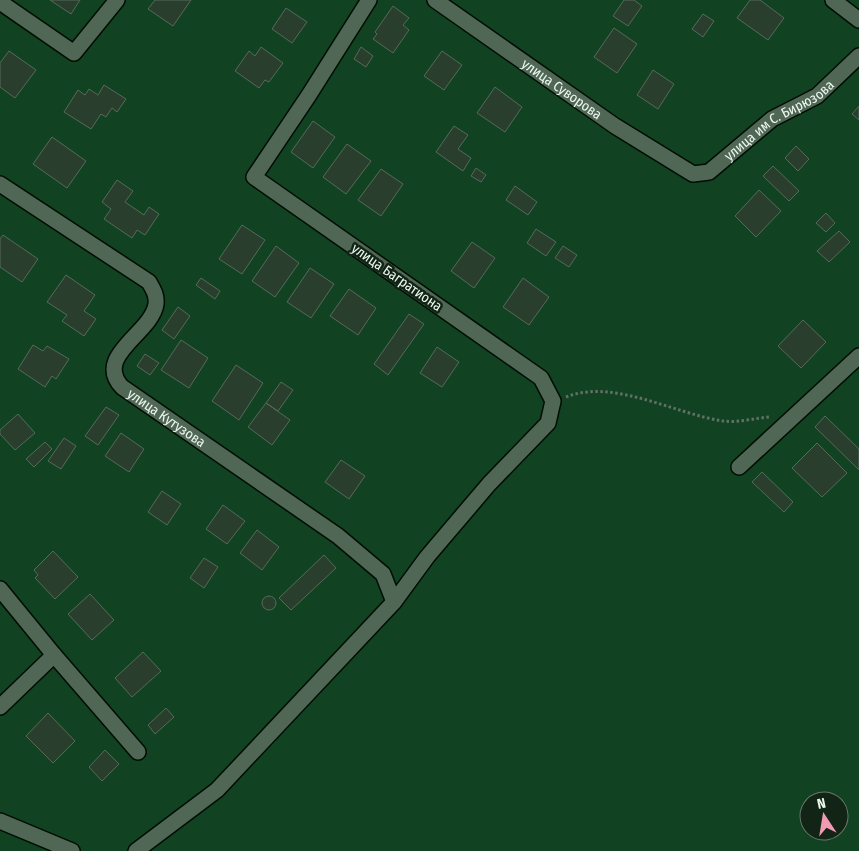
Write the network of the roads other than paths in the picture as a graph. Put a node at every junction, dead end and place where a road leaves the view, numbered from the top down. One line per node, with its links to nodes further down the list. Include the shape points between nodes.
1 (117, 0): 5 (street, via 74,53)
2 (369, 0): 13 (street, улица Багратиона, via 254,177 541,378 553,401 548,424 489,484 427,557)
3 (435, 0): 8 (street, улица Суворова, via 615,126)
4 (833, 0): 6 (street)
5 (0, 2)
6 (859, 20)
7 (859, 56): 8 (street, улица им С. Бирюзова, via 817,96 772,120 709,172)
8 (693, 174)
9 (0, 184): 13 (street, улица Кутузова, via 149,282 156,304 152,316 115,362 115,379 122,387 338,536 383,574)
10 (859, 356): 11 (street)
11 (740, 467)
12 (0, 588): 14 (street)
13 (394, 602): 19 (street, via 217,790)
14 (54, 655): 15 (street); 16 (street)
15 (0, 706)
16 (138, 752)
17 (0, 821): 18 (street)
18 (72, 851)
19 (136, 851)

